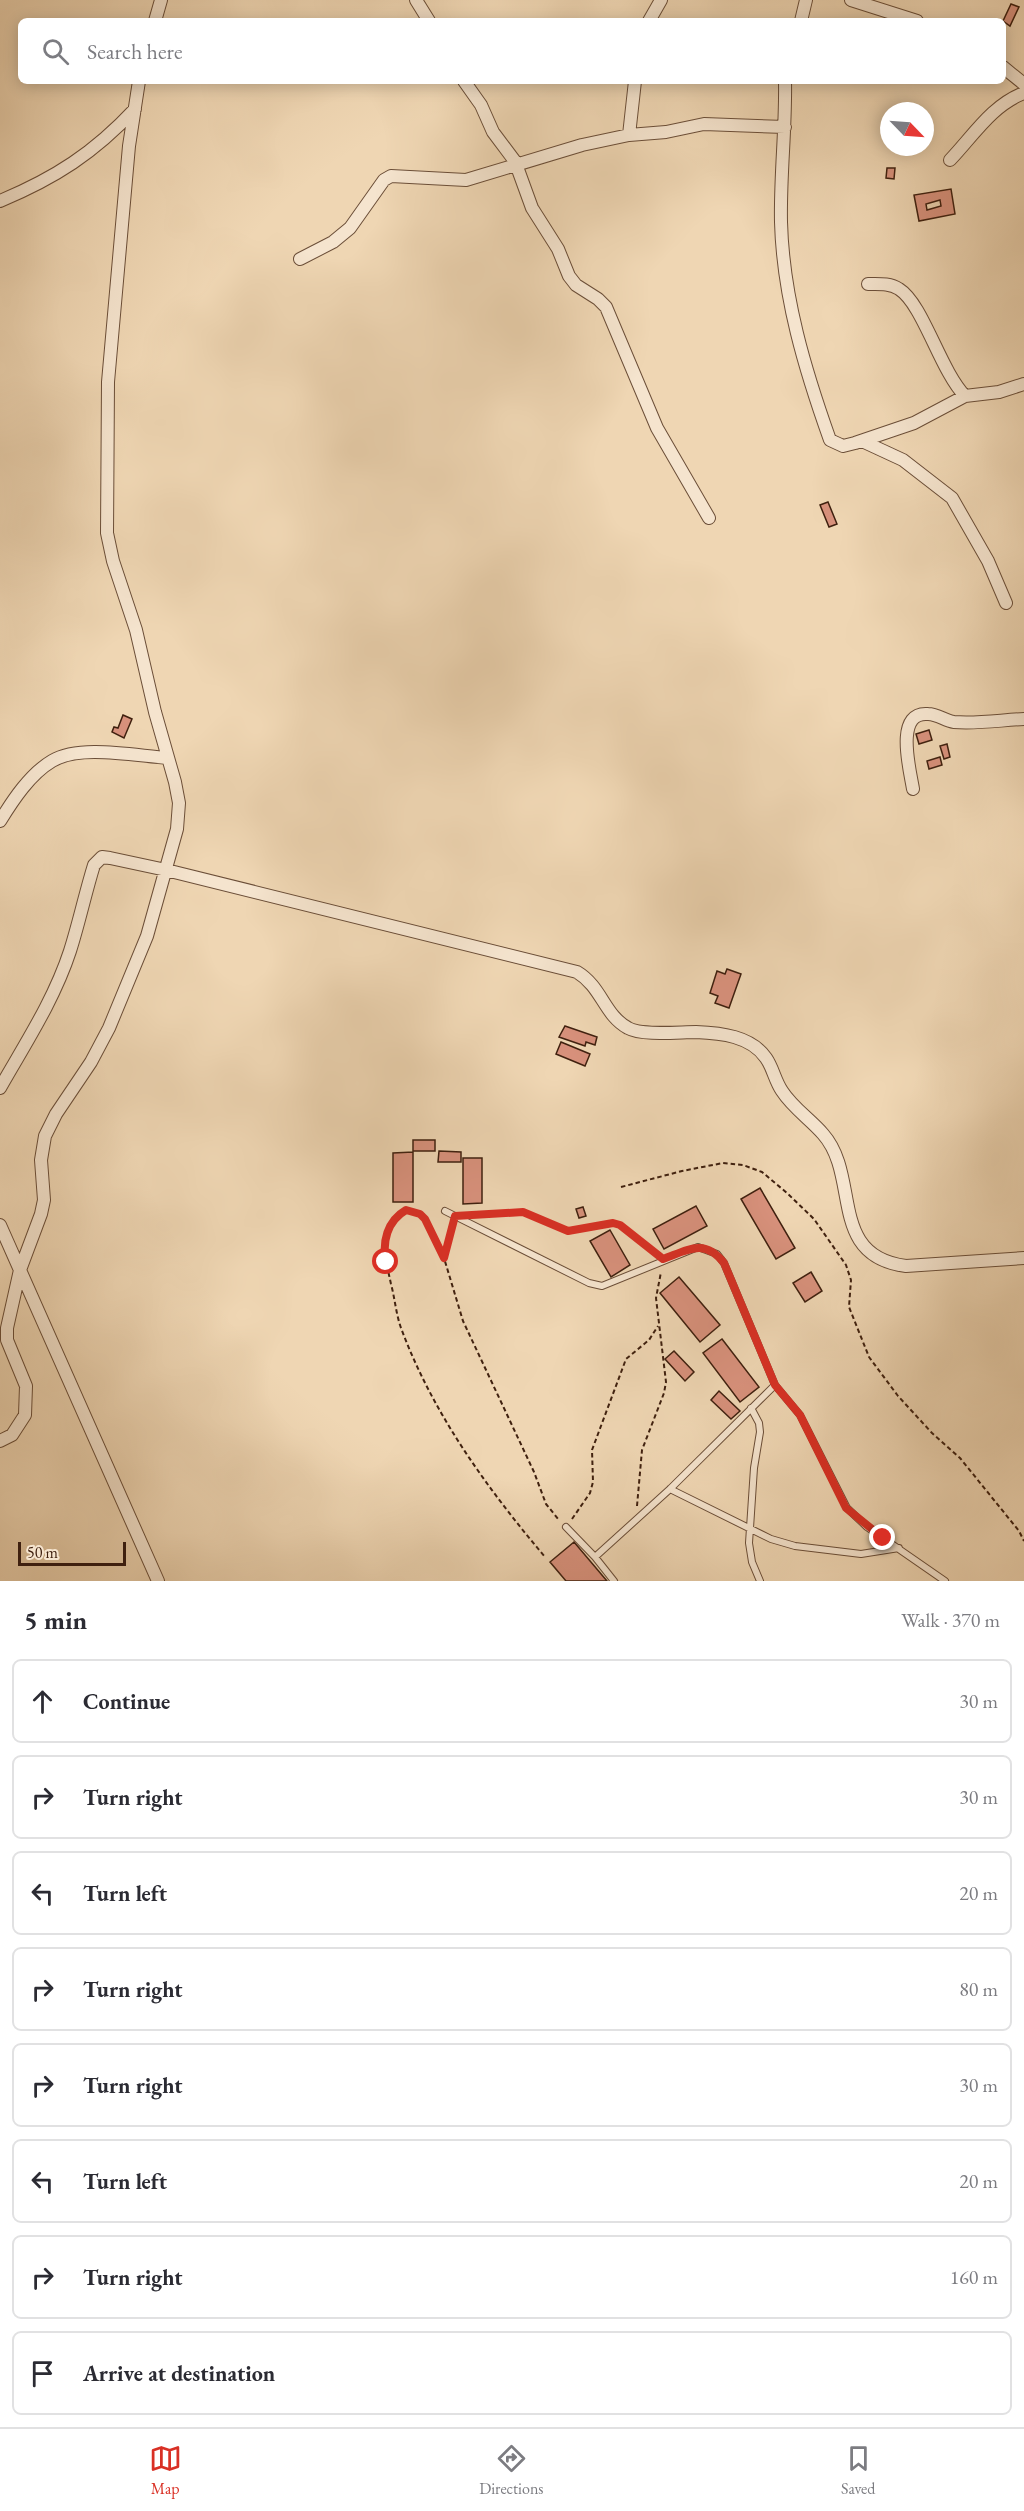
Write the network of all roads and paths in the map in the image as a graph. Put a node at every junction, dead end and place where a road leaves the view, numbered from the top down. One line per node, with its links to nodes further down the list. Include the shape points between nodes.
1 (161, 0): 6 (street)
2 (416, 0): 7 (street)
3 (661, 0): 8 (street)
4 (806, 0): 9 (street)
5 (851, 0): 10 (street)
6 (156, 18)
7 (427, 18)
8 (651, 18)
9 (802, 18)
10 (908, 18)
11 (1006, 69): 16 (street)
12 (139, 84): 18 (street)
13 (466, 84): 22 (street)
14 (635, 84): 20 (street)
15 (785, 84): 19 (street)
16 (1024, 84)
17 (1024, 93): 21 (street, via 991,114)
18 (135, 109): 23 (street, via 74,164); 32 (street, via 108,382 107,533)
19 (784, 127): 20 (street, via 704,124); 28 (street, via 781,224 785,276 808,380 830,440 843,446)
20 (629, 135): 22 (street)
21 (950, 160)
22 (516, 164): 24 (street, via 466,180 391,176 379,186 350,228); 29 (street, via 532,208 558,249 568,276 606,307 657,428)
23 (0, 201)
24 (300, 259)
25 (868, 284): 27 (street, via 887,284 906,294 953,384)
26 (1024, 384): 27 (street)
27 (965, 396): 28 (street, via 914,423)
28 (862, 441): 30 (street, via 903,460 952,498 988,561)
29 (709, 518)
30 (1006, 603)
31 (1024, 719): 33 (street, via 958,722 922,714 913,720 906,739)
32 (168, 758): 34 (street, via 101,753 53,760 30,781); 35 (street, via 179,803 177,828)
33 (913, 789)
34 (0, 821)
35 (165, 870): 36 (street, via 102,857 97,860 61,973); 42 (street, via 576,972 589,979 610,1012 628,1029 738,1038 756,1047 767,1059 781,1091 835,1150 848,1216 868,1250 887,1262 906,1266); 44 (street, via 147,936 109,1028 45,1136 41,1160 44,1200)
36 (0, 1088)
37 (621, 1187): 53 (path, via 723,1164 743,1165 762,1172 787,1192 814,1219 846,1265 851,1280 849,1307 869,1357 898,1396 960,1458)
38 (445, 1210): 39 (lane)
39 (455, 1216): 41 (path); 43 (path, via 523,1212 568,1231 613,1223); 43 (lane, via 602,1286)
40 (0, 1225): 44 (street)
41 (444, 1258): 51 (path, via 463,1321 546,1504); 55 (path, via 432,1229 420,1214 406,1210 399,1214 383,1249 401,1327 420,1372 481,1478)
42 (1024, 1258)
43 (663, 1259): 45 (path, via 656,1298); 46 (lane, via 698,1247 717,1254 734,1282)
44 (20, 1270): 48 (street, via 7,1340 26,1386 27,1402 20,1425); 57 (street)
45 (658, 1326): 50 (path, via 666,1382 642,1450); 51 (path, via 649,1340 626,1359 592,1450 590,1493)
46 (775, 1385): 47 (lane); 54 (lane, via 800,1415 846,1508)
47 (751, 1408): 49 (lane); 52 (lane, via 760,1432)
48 (0, 1441)
49 (670, 1489): 50 (lane); 52 (lane)
50 (636, 1520): 56 (lane)
51 (566, 1527): 56 (lane)
52 (750, 1529): 54 (lane, via 771,1539 809,1548 861,1554); 59 (lane, via 750,1552)
53 (1024, 1541)
54 (898, 1548): 60 (lane)
55 (545, 1557)
56 (595, 1557): 58 (lane)
57 (158, 1581)
58 (614, 1581)
59 (760, 1581)
60 (945, 1581)

